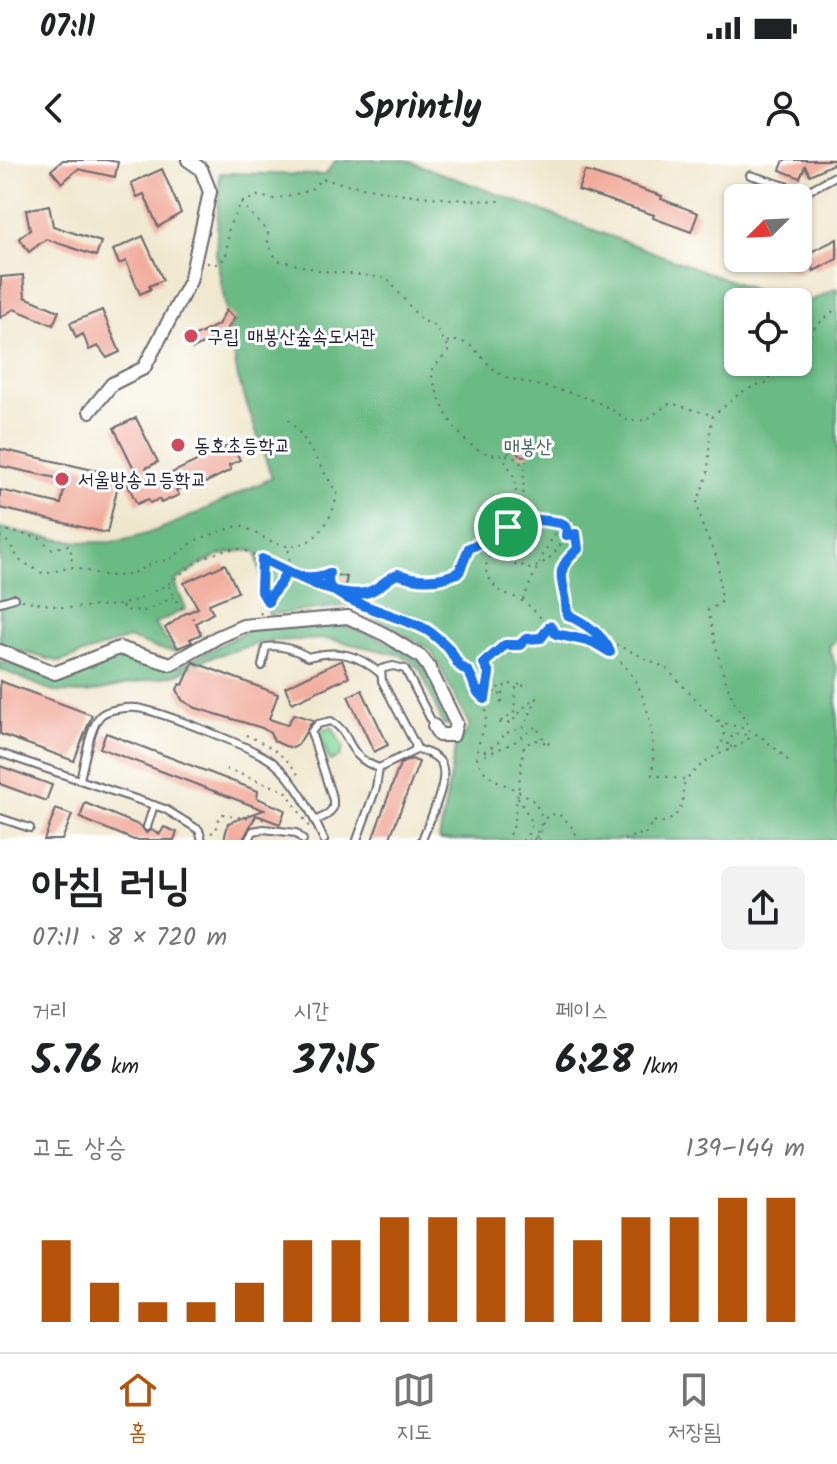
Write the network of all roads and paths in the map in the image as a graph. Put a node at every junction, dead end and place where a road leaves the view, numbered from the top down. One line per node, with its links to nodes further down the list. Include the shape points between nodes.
1 (188, 160): 6 (street, via 201,169 210,192)
2 (750, 175): 3 (lane, via 806,192)
3 (837, 175)
4 (504, 201): 5 (path, via 366,189 322,179 310,190)
5 (241, 203): 6 (path, via 229,226 226,258 216,264); 9 (path, via 268,232 277,260 387,278)
6 (194, 263): 11 (street, via 190,281 144,368 112,384)
7 (837, 308): 8 (path)
8 (812, 332)
9 (446, 342): 13 (path, via 473,345 491,370 503,376 591,398 628,421 646,420 670,403); 15 (path, via 450,349 431,371 438,395 466,441 477,450)
10 (770, 376): 13 (path, via 768,383 740,393)
11 (90, 411)
12 (285, 415): 26 (path, via 337,493 322,530)
13 (713, 416): 56 (path, via 708,473 697,503 718,560 721,603 708,610 715,652)
14 (514, 451): 15 (path)
15 (504, 455): 17 (path); 18 (path, via 514,477)
16 (525, 457): 17 (path)
17 (525, 467): 18 (path)
18 (518, 510): 19 (path)
19 (508, 527): 21 (path); 22 (path, via 529,518 561,523)
20 (0, 529): 31 (path, via 40,538 52,549 68,545)
21 (503, 533): 24 (path); 27 (path)
22 (566, 535): 30 (path); 30 (path, via 557,531); 43 (path, via 576,534 578,549 568,557 560,577)
23 (0, 536): 31 (path, via 19,560 44,574)
24 (478, 542): 27 (path); 37 (path, via 454,575 421,580 398,574 365,593)
25 (524, 543): 28 (path)
26 (288, 546): 31 (path, via 241,525 198,539 169,560 129,575); 32 (path, via 291,560)
27 (492, 547): 28 (path); 40 (path, via 485,569 491,584)
28 (508, 554): 30 (path, via 518,567)
29 (262, 559): 32 (path); 32 (path, via 261,590 268,603); 36 (path, via 242,549 227,549 200,559)
30 (541, 564): 40 (path)
31 (71, 567)
32 (285, 571): 35 (path)
33 (329, 573): 34 (path); 35 (path); 37 (path)
34 (336, 574)
35 (294, 577): 37 (path)
36 (168, 584): 38 (path); 42 (path)
37 (332, 590): 52 (path, via 424,628 449,647)
38 (174, 597): 42 (path, via 145,611 124,610); 46 (path)
39 (14, 598): 41 (lane); 42 (path, via 67,608)
40 (522, 601): 44 (path)
41 (0, 602)
42 (121, 605)
43 (568, 615): 45 (path); 47 (path)
44 (550, 626): 49 (path, via 556,634 593,642); 53 (path, via 541,638 505,645 484,663 489,673)
45 (573, 631)
46 (207, 643): 48 (street, via 171,664 119,648 55,673); 55 (street, via 249,625 348,617 359,621 428,666 456,723 448,736 439,735)
47 (607, 643): 49 (path); 54 (path, via 657,662)
48 (0, 651)
49 (610, 652): 67 (path, via 627,667 643,699 654,741 652,775)
50 (262, 666): 51 (lane, via 266,647 273,646 308,657 329,651 353,657)
51 (381, 674): 55 (lane, via 386,666 405,669); 60 (lane)
52 (479, 694): 53 (path); 69 (path, via 486,711 477,757 493,778)
53 (485, 699): 69 (path, via 500,688 501,706 505,684 525,685 516,688 514,714 497,723 504,725 537,698 524,727 502,735 482,753 513,743 537,726 550,744 537,740 524,745)
54 (714, 718): 56 (path); 62 (path, via 725,730)
55 (434, 726)
56 (749, 730): 58 (path); 63 (path)
57 (246, 735): 68 (path, via 294,766)
58 (750, 735): 59 (path); 59 (path, via 733,733 726,746)
59 (737, 747): 62 (path)
60 (415, 748): 64 (lane); 89 (lane, via 434,755 443,774)
61 (0, 753): 66 (lane)
62 (715, 755): 67 (path)
63 (790, 762)
64 (379, 768): 74 (lane, via 352,751 339,726 331,721 318,724 311,732 333,808); 88 (lane)
65 (226, 769): 78 (path, via 286,791)
66 (80, 779): 70 (lane); 74 (lane, via 101,715 136,707 271,760 293,781)
67 (688, 780): 96 (path, via 678,812 668,822 653,821 644,836)
68 (303, 783)
69 (517, 792): 73 (path, via 533,800); 90 (path, via 513,828); 91 (path, via 532,822)
70 (154, 805): 76 (lane); 84 (lane, via 187,821 202,833)
71 (257, 817): 79 (path, via 223,814)
72 (0, 818): 77 (lane)
73 (544, 818): 75 (path); 95 (path, via 556,813)
74 (315, 821): 87 (lane)
75 (543, 823): 82 (path); 83 (path)
76 (147, 827)
77 (30, 828)
78 (308, 828): 80 (path); 81 (path)
79 (211, 833)
80 (309, 833)
81 (314, 834)
82 (541, 835): 83 (path); 94 (path)
83 (536, 836): 92 (path); 93 (path)
84 (202, 840)
85 (249, 840): 86 (lane, via 253,831 264,829 296,833)
86 (303, 840)
87 (324, 840)
88 (357, 840)
89 (422, 840)
90 (506, 840)
91 (523, 840)
92 (528, 840)
93 (534, 840)
94 (539, 840)
95 (579, 840)
96 (624, 840)

